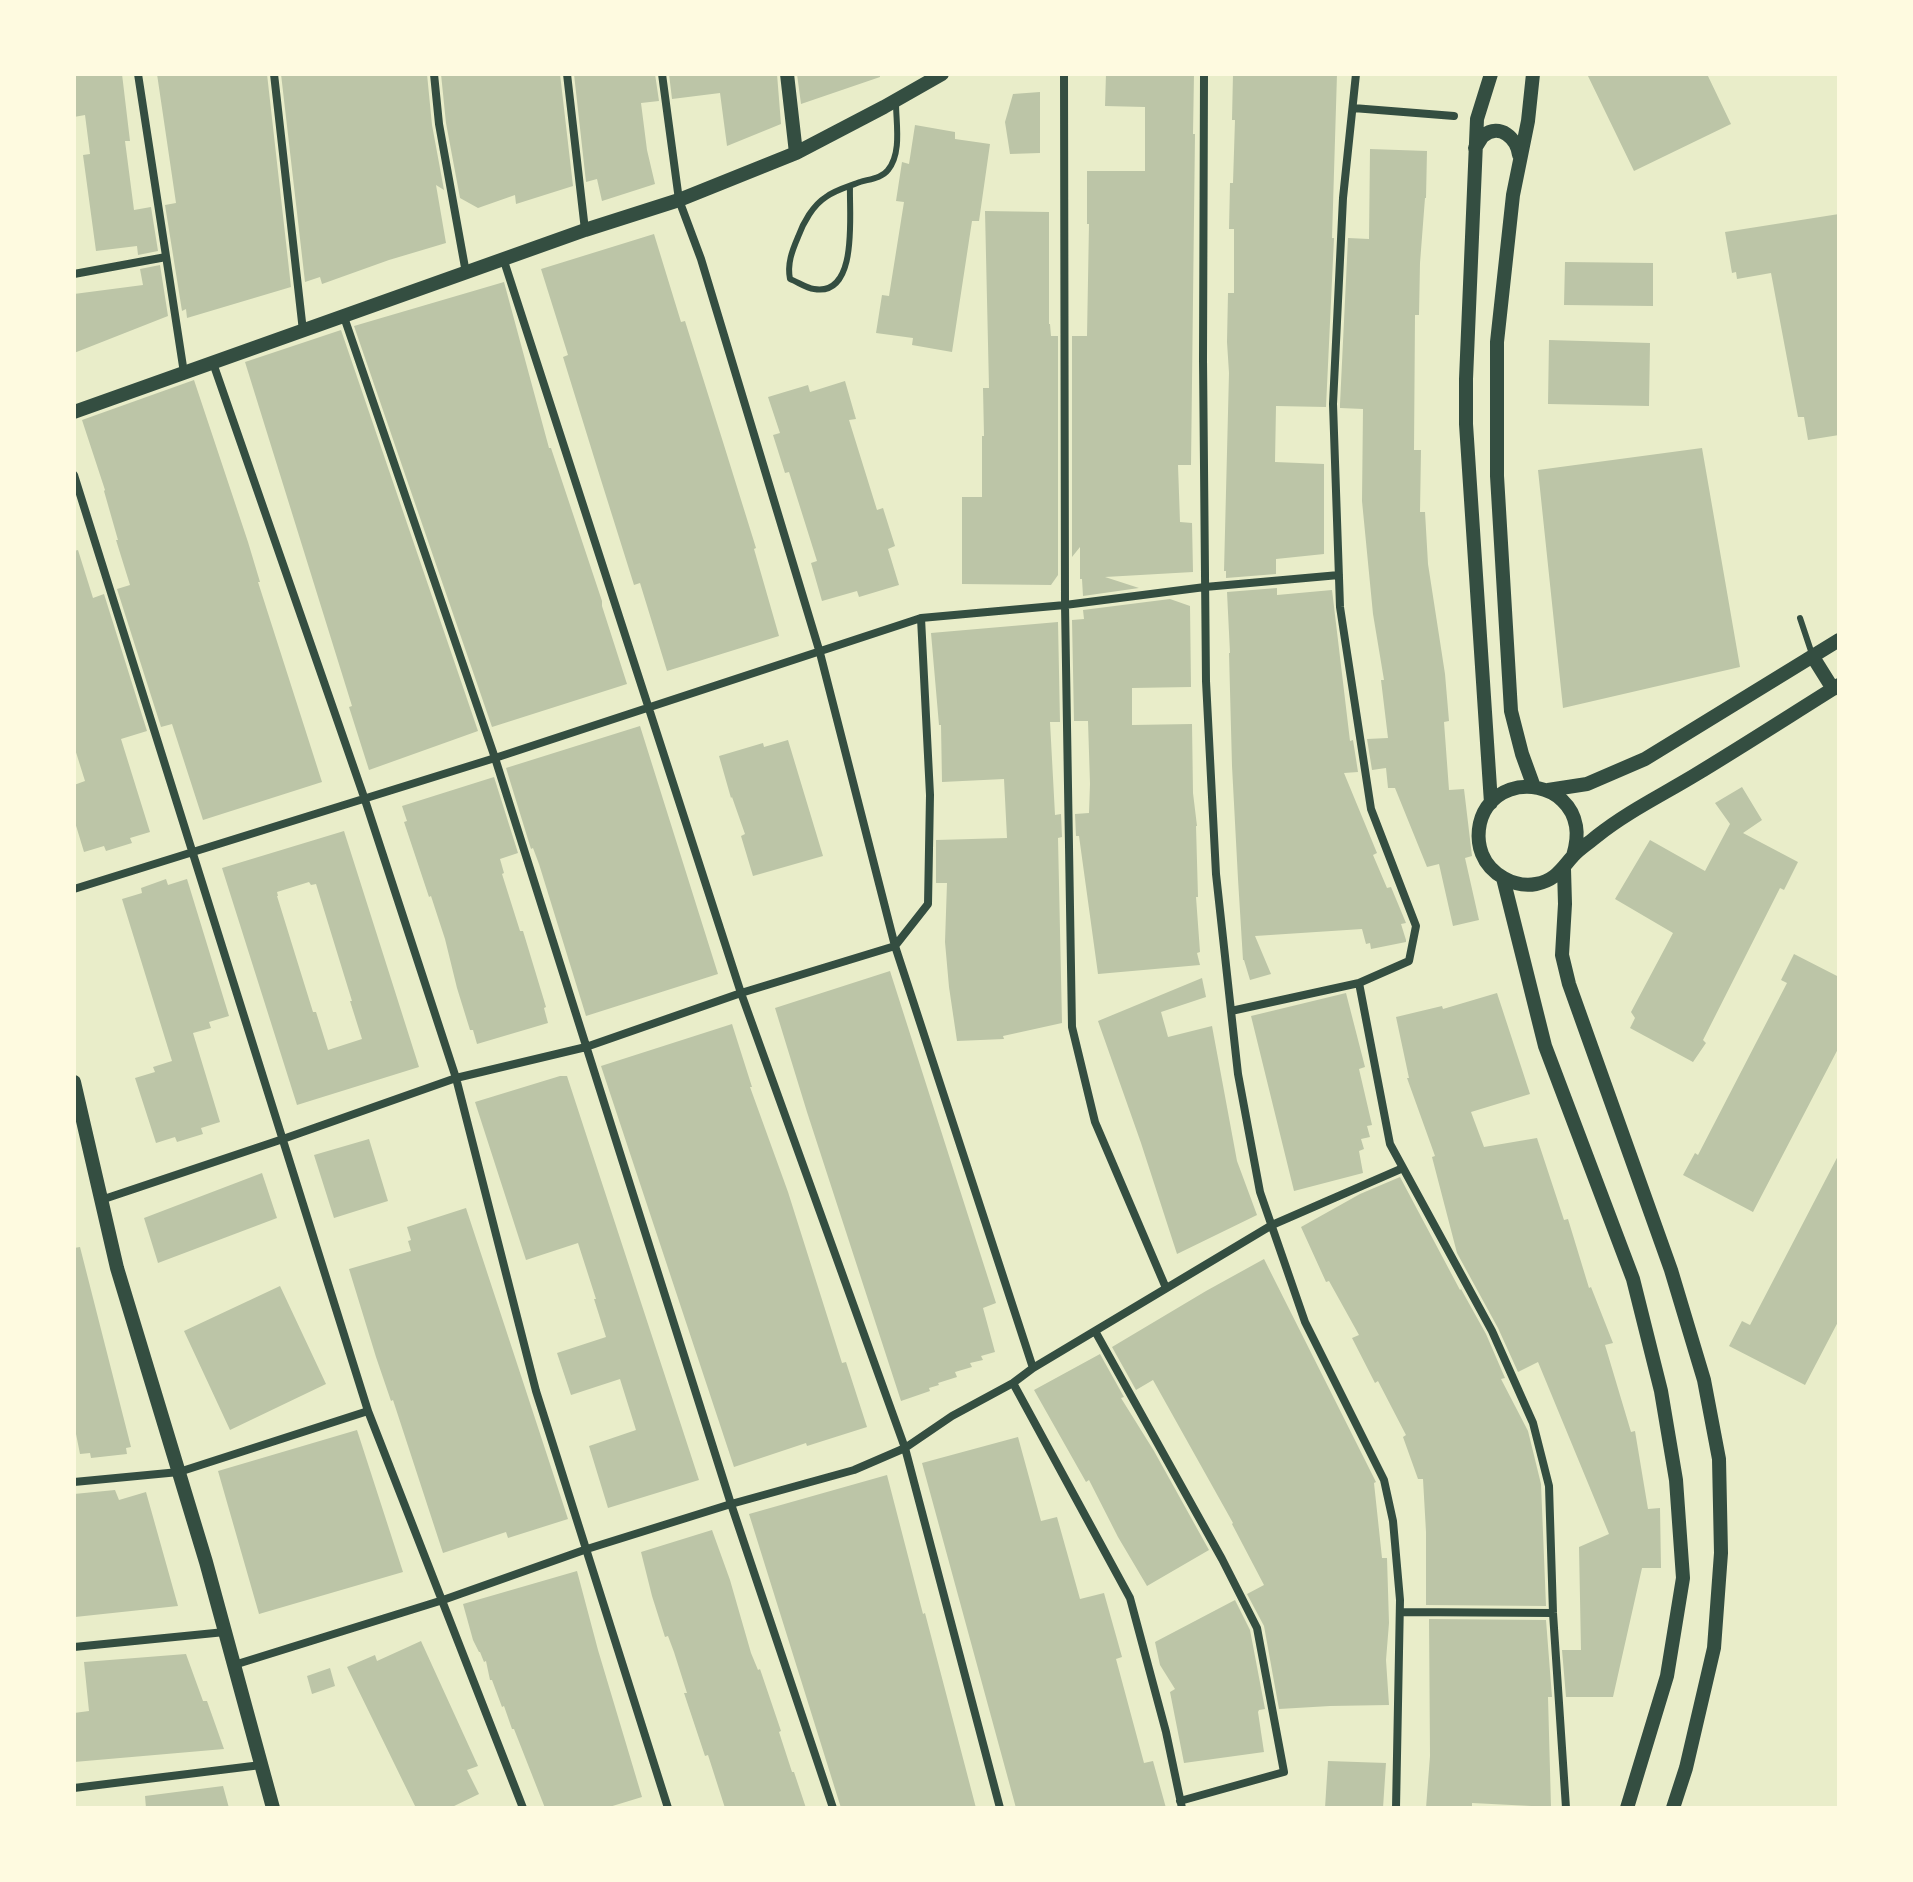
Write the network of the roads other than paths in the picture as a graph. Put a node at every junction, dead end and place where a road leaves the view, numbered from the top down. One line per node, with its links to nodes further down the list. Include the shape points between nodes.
1 (138, 74): 23 (street)
2 (274, 74): 28 (street)
3 (434, 74): 25 (street)
4 (567, 74): 22 (street)
5 (662, 74): 21 (street)
6 (787, 74): 18 (street)
7 (942, 74): 13 (street)
8 (1064, 74): 35 (street)
9 (1204, 74): 34 (street)
10 (1356, 74): 15 (street)
11 (1491, 74): 17 (street, via 1477,119)
12 (1533, 74): 19 (street)
13 (924, 78): 14 (street)
14 (896, 100): 18 (street); 20 (lane, via 894,159 887,172)
15 (1353, 108): 16 (street); 33 (street, via 1333,404)
16 (1454, 116)
17 (1475, 148): 19 (street, via 1489,133 1506,133 1519,150); 46 (street, via 1466,424)
18 (796, 153): 21 (street)
19 (1519, 164): 44 (street, via 1497,342 1497,476 1511,711 1522,754)
20 (850, 187): 20 (lane, via 825,197 802,225 791,254 790,279 813,290 826,289 842,277 849,248)
21 (679, 200): 22 (street); 39 (street)
22 (585, 230): 24 (street)
23 (166, 257): 26 (street); 30 (street)
24 (504, 261): 25 (street); 42 (street)
25 (466, 273): 27 (street)
26 (74, 274)
27 (344, 317): 28 (street); 43 (street)
28 (303, 331): 29 (street)
29 (213, 363): 30 (street); 45 (street)
30 (184, 373): 31 (street)
31 (74, 412)
32 (74, 475): 47 (street)
33 (1339, 575): 34 (street); 53 (street, via 1371,809 1416,926 1409,961)
34 (1205, 587): 35 (street); 55 (street, via 1216,874)
35 (1065, 605): 36 (street); 63 (street, via 1072,1027 1095,1122)
36 (921, 618): 39 (street); 52 (street, via 930,795 928,904)
37 (1800, 618): 40 (lane)
38 (1839, 640): 40 (street)
39 (820, 653): 42 (street); 52 (street)
40 (1813, 657): 41 (street); 44 (street, via 1645,759 1587,784)
41 (1836, 687): 48 (street, via 1615,822)
42 (649, 708): 43 (street); 54 (street)
43 (495, 758): 45 (street); 56 (street)
44 (1541, 789): 46 (street, via 1512,788); 48 (street, via 1570,809 1576,824)
45 (364, 797): 47 (street); 57 (street)
46 (1491, 803): 50 (street, via 1478,838 1482,854)
47 (192, 851): 51 (street); 59 (street)
48 (1573, 856): 49 (street)
49 (1564, 869): 50 (street, via 1535,884); 90 (street, via 1562,955 1569,984 1671,1270 1704,1380 1719,1459 1721,1553 1714,1648)
50 (1503, 878): 89 (street, via 1545,1046 1633,1279 1676,1480 1683,1578 1667,1676)
51 (74, 889)
52 (895, 946): 54 (street); 65 (street)
53 (1359, 983): 55 (street); 60 (street, via 1390,1144)
54 (741, 993): 56 (street); 68 (street)
55 (1231, 1011): 62 (street, via 1260,1192)
56 (586, 1047): 57 (street); 71 (street)
57 (456, 1078): 59 (street); 72 (street, via 536,1391)
58 (74, 1085): 61 (street)
59 (283, 1139): 61 (street); 67 (street)
60 (1403, 1168): 62 (street); 75 (street, via 1492,1331 1533,1423 1549,1486)
61 (101, 1200): 69 (street)
62 (1272, 1225): 63 (street); 74 (street, via 1305,1322 1384,1480 1393,1521)
63 (1166, 1288): 64 (street)
64 (1095, 1331): 65 (street); 81 (street, via 1257,1628 1284,1772)
65 (1033, 1368): 66 (street)
66 (1013, 1383): 68 (street); 81 (street, via 1130,1598)
67 (368, 1411): 69 (street); 73 (street)
68 (905, 1448): 71 (street, via 854,1470); 86 (street)
69 (179, 1472): 70 (street); 76 (street)
70 (74, 1482)
71 (731, 1504): 72 (street); 85 (street)
72 (587, 1549): 73 (street); 84 (street)
73 (443, 1600): 78 (street); 83 (street)
74 (1400, 1612): 75 (street); 87 (street)
75 (1553, 1613): 88 (street)
76 (225, 1632): 77 (street); 78 (street)
77 (74, 1647)
78 (234, 1665): 79 (street)
79 (261, 1765): 80 (street); 82 (street)
80 (74, 1788)
81 (1181, 1804)
82 (273, 1808)
83 (523, 1808)
84 (668, 1808)
85 (833, 1808)
86 (1000, 1808)
87 (1396, 1808)
88 (1566, 1808)
89 (1627, 1808)
90 (1673, 1808)

